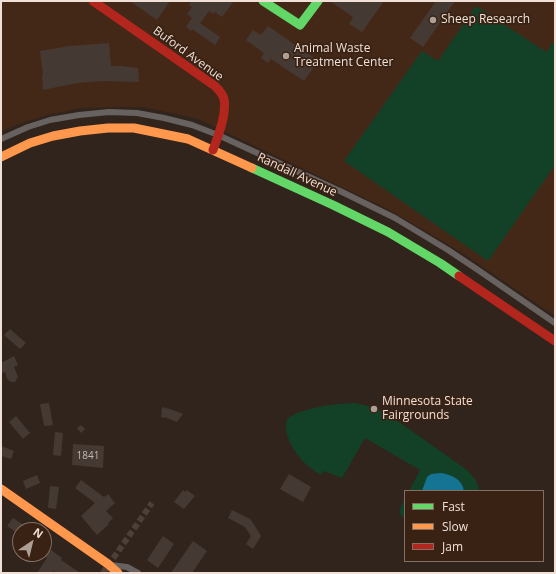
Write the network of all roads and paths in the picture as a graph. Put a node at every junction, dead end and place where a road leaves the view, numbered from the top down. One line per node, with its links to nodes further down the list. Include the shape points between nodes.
1 (93, 1): 4 (street, Buford Avenue, via 221,92 225,105)
2 (263, 1): 3 (street, via 300,25)
3 (318, 1)
4 (218, 135): 5 (street, Randall Avenue, via 164,118 137,113 109,112 50,120); 6 (street, Buford Avenue); 8 (street, Randall Avenue, via 407,225)
5 (1, 138)
6 (213, 150): 7 (street, Randall Avenue, via 188,139 161,133 134,128 108,128 53,136 30,143); 9 (street, Randall Avenue, via 354,215 407,243)
7 (1, 157)
8 (555, 323)
9 (555, 341)
10 (1, 489): 11 (street)
11 (108, 564): 12 (street); 13 (street, via 127,567)
12 (118, 573)
13 (138, 573)

